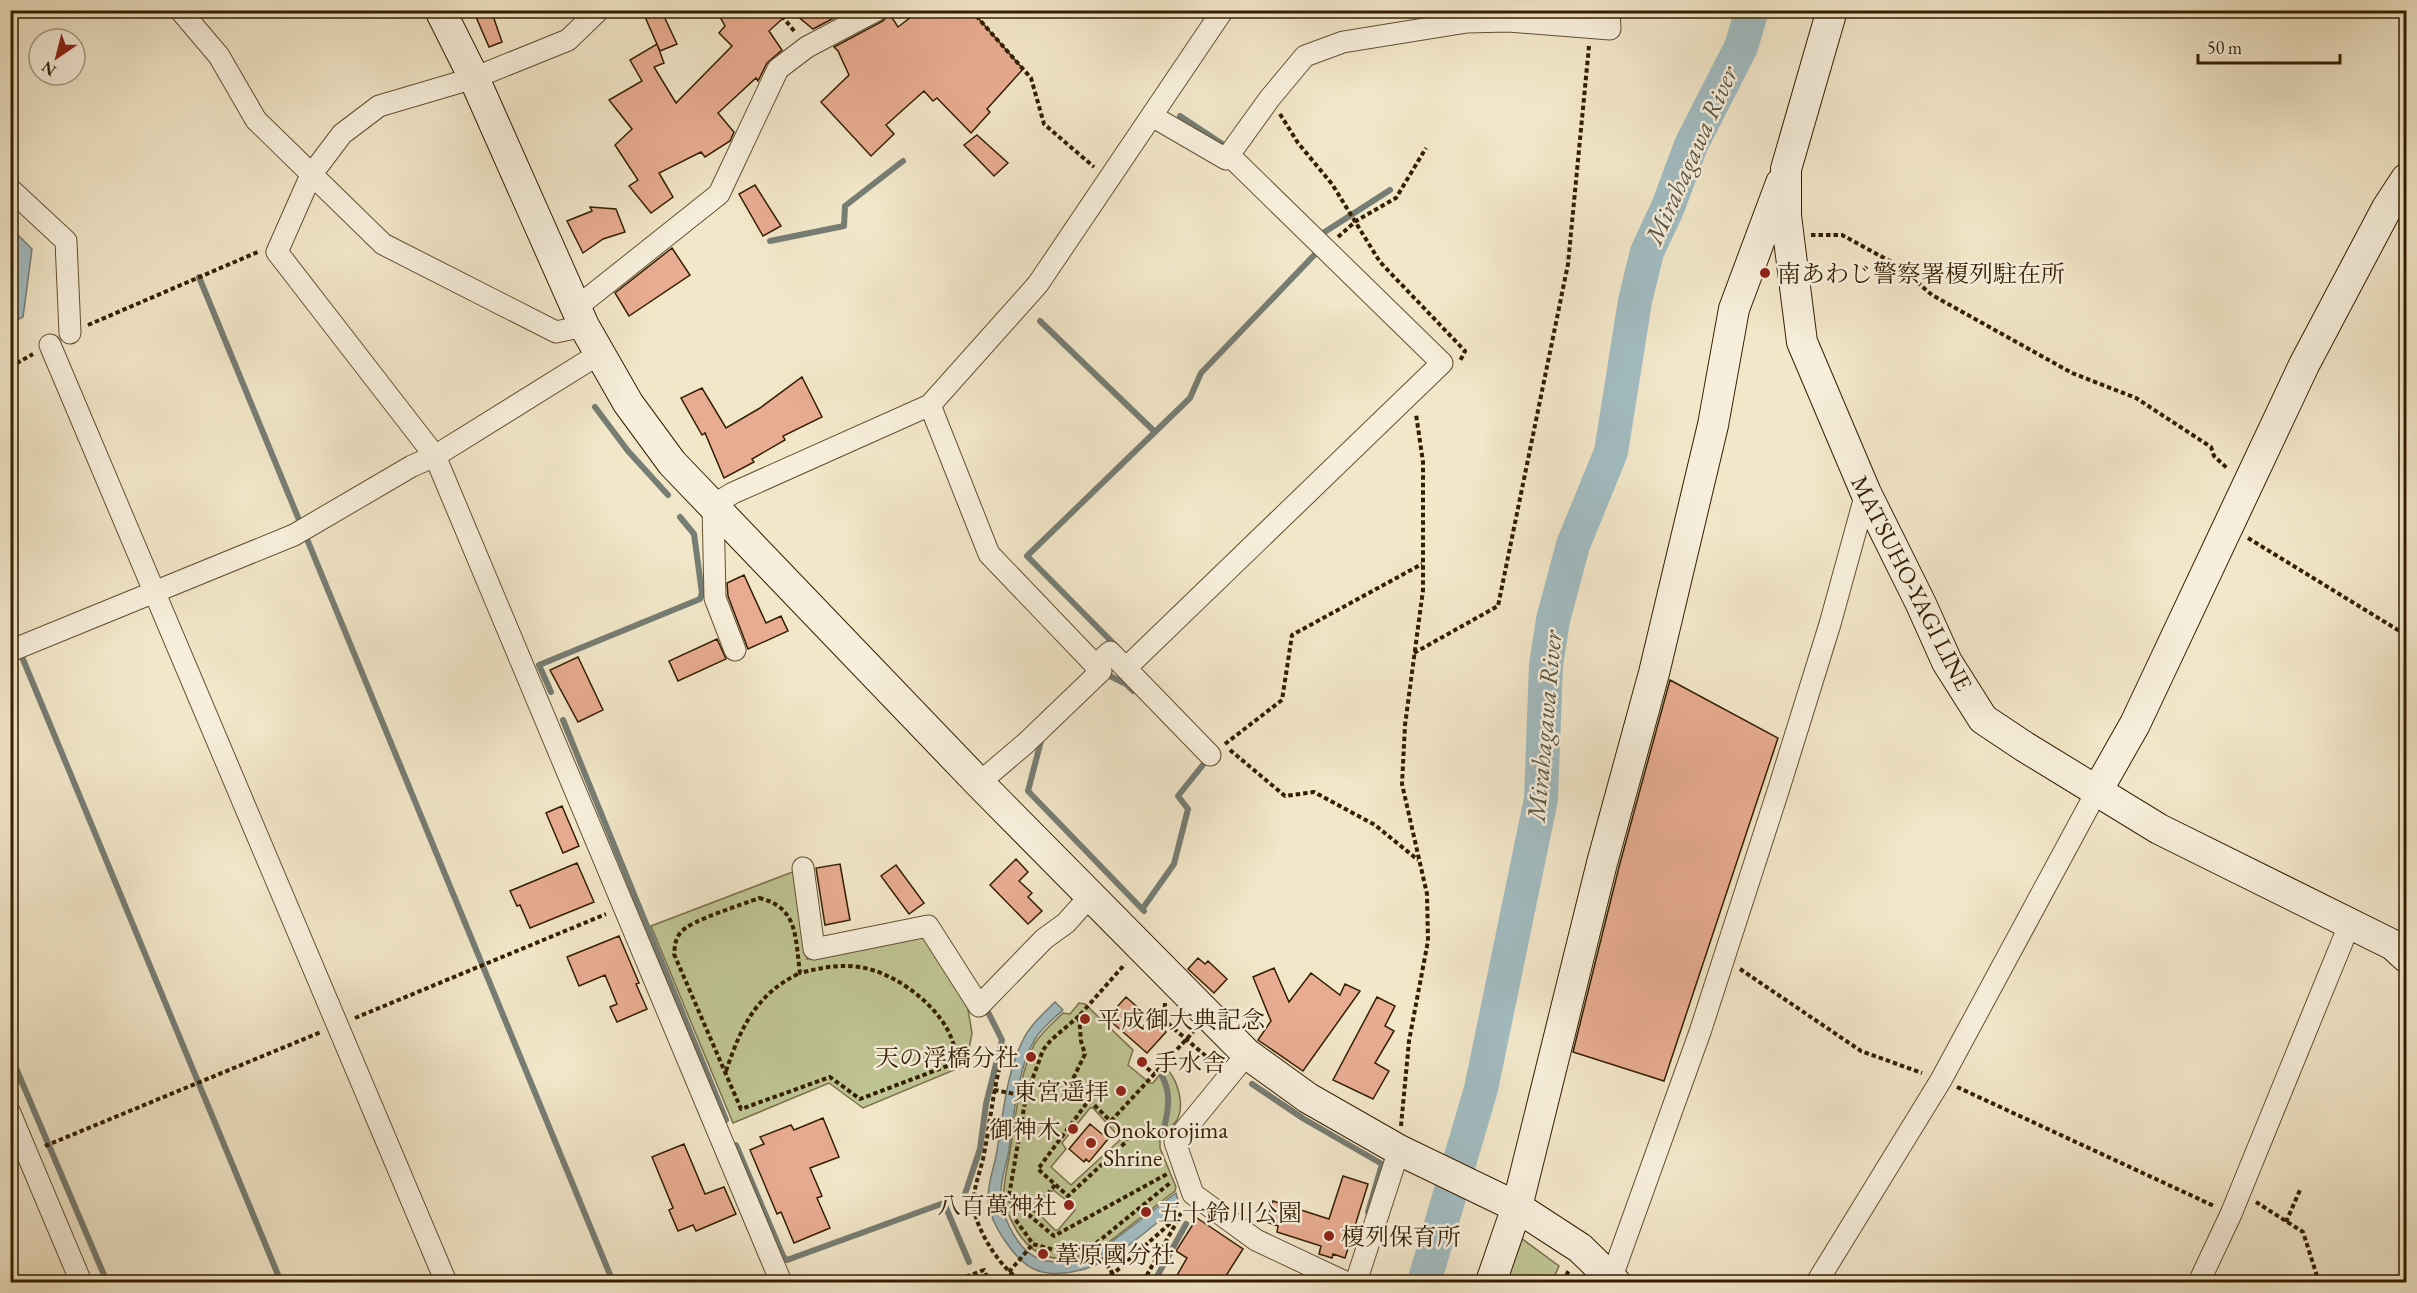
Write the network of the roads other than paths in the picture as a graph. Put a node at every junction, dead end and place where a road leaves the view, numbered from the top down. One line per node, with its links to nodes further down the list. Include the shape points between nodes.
1 (180, 10): 12 (street, via 219,56 256,120)
2 (440, 10): 8 (street)
3 (599, 10): 8 (street, via 568,40)
4 (877, 10): 15 (street, via 807,47 778,69 719,194)
5 (1224, 10): 9 (street)
6 (1610, 10): 10 (street, via 1610,29 1509,21 1467,22 1343,42 1305,56)
7 (1832, 10): 11 (street, MATSUHO-YAGI LINE)
8 (474, 78): 12 (street, via 379,106 342,134); 15 (street)
9 (1152, 116): 10 (street, via 1226,159); 19 (street, via 1038,284)
10 (1230, 156): 27 (street, via 1442,363)
11 (1786, 169): 21 (street, MATSUHO-YAGI LINE, via 1786,216 1802,342); 38 (street, via 1734,309 1713,425 1654,673)
12 (311, 175): 15 (street, via 383,244 556,332); 20 (street, via 278,252)
13 (2406, 179): 30 (street, via 2304,365 2134,724)
14 (10, 189): 16 (street, via 66,241)
15 (581, 317): 18 (street)
16 (70, 333)
17 (50, 345): 23 (street)
18 (599, 354): 20 (street); 22 (street, via 628,403 672,463)
19 (930, 405): 22 (street); 26 (street, via 989,554)
20 (435, 456): 23 (street, via 294,535); 42 (street)
21 (1866, 493): 30 (street, MATSUHO-YAGI LINE, via 1947,662 1983,719); 39 (street, via 1830,624 1700,1032)
22 (713, 505): 24 (street, via 715,598); 29 (street)
23 (155, 592): 25 (street); 41 (street)
24 (735, 650)
25 (10, 651)
26 (1095, 666): 27 (street, via 1110,652); 29 (street, via 1101,671)
27 (1126, 668): 28 (street)
28 (1210, 755)
29 (979, 783): 32 (street)
30 (2097, 791): 33 (street, MATSUHO-YAGI LINE, via 2187,843); 46 (street, via 1941,1080)
31 (802, 868): 32 (street, via 814,949 928,926 979,1006)
32 (1091, 895): 35 (street)
33 (2350, 923): 34 (street, MATSUHO-YAGI LINE); 47 (street, via 2231,1214)
34 (2402, 951)
35 (1247, 1054): 37 (street, via 1308,1098); 43 (street, via 1175,1142 1193,1194 1256,1240)
36 (10, 1113): 40 (street)
37 (1405, 1153): 38 (street); 44 (street)
38 (1504, 1201): 39 (street, via 1580,1248); 45 (street)
39 (1612, 1281)
40 (81, 1282)
41 (446, 1282)
42 (782, 1282)
43 (1345, 1282)
44 (1356, 1282)
45 (1491, 1282)
46 (1817, 1282)
47 (2199, 1282)

